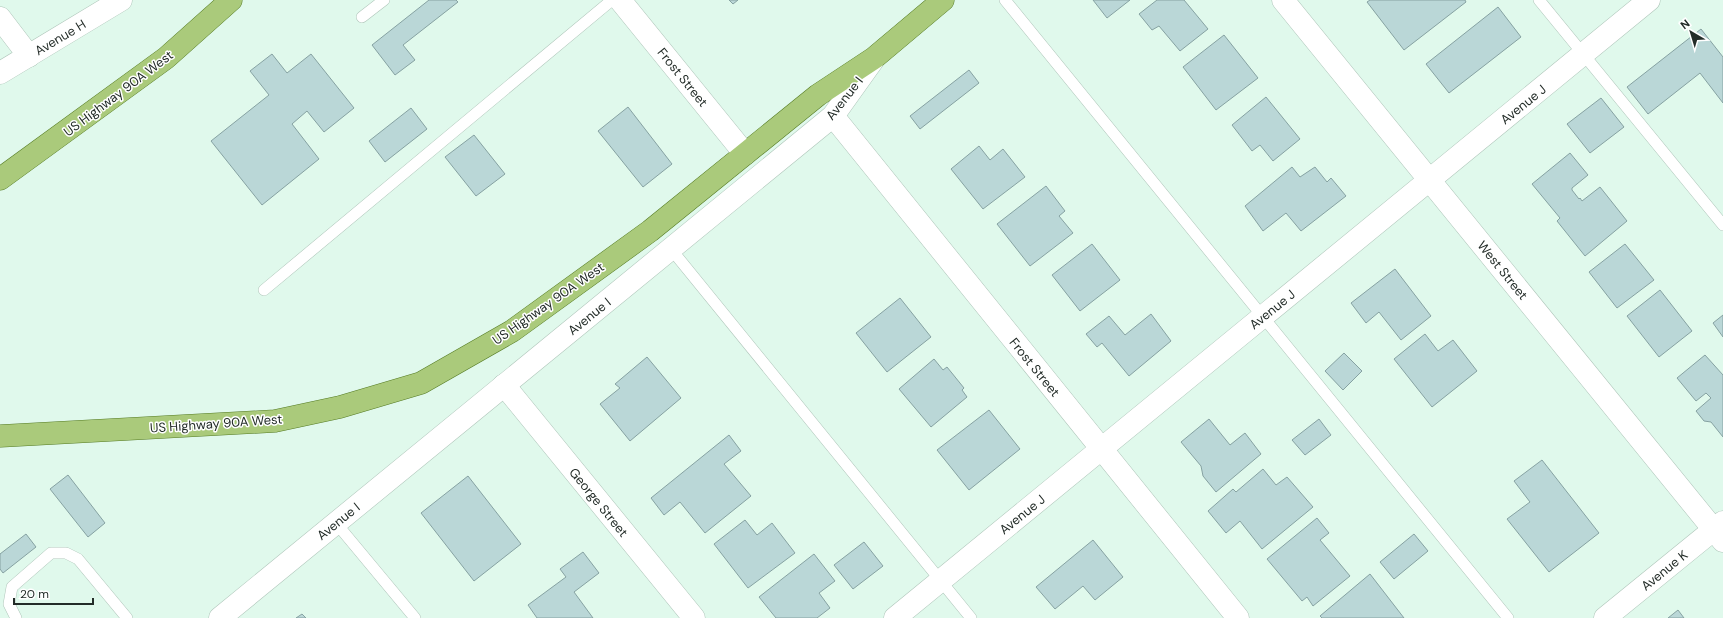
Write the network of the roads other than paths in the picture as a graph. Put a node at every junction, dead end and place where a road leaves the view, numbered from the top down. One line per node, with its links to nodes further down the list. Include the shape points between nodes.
1 (121, 0): 14 (street, Avenue H)
2 (231, 0): 19 (main road, US Highway 90A West, via 166,58)
3 (384, 0): 11 (lane)
4 (612, 0): 23 (lane)
5 (620, 0): 18 (street, Frost Street)
6 (943, 0): 15 (main road, Avenue I)
7 (1005, 0): 24 (lane)
8 (1283, 0): 20 (street, West Street)
9 (1538, 0): 13 (lane)
10 (1649, 0): 13 (street, Avenue J)
11 (362, 17)
12 (0, 18): 14 (street)
13 (1583, 54): 20 (street, Avenue J); 21 (lane)
14 (29, 56): 16 (street, Avenue H)
15 (874, 58): 17 (street, Avenue I); 18 (main road, US Highway 90A West, via 818,95)
16 (0, 73)
17 (833, 116): 22 (street, Avenue I); 27 (street, Frost Street)
18 (745, 154): 26 (main road, US Highway 90A West, via 650,231 512,331 421,383 340,407 275,421)
19 (0, 179)
20 (1429, 180): 24 (street, Avenue J); 29 (street, West Street)
21 (1723, 225)
22 (671, 249): 25 (street, Avenue I); 30 (lane)
23 (264, 290)
24 (1263, 317): 27 (street, Avenue J); 39 (lane)
25 (504, 386): 28 (street, Avenue I); 35 (street, George Street)
26 (0, 436)
27 (1101, 450): 30 (street, Avenue J); 38 (street, Frost Street)
28 (336, 523): 33 (street, Avenue I); 34 (lane)
29 (1720, 531): 40 (street, Avenue K)
30 (941, 581): 36 (street, Avenue J); 37 (lane)
31 (16, 618): 32 (lane, via 9,604 12,587 51,553 66,554 78,559)
32 (126, 618)
33 (220, 618)
34 (415, 618)
35 (694, 618)
36 (895, 618)
37 (971, 618)
38 (1238, 618)
39 (1508, 618)
40 (1605, 618)

